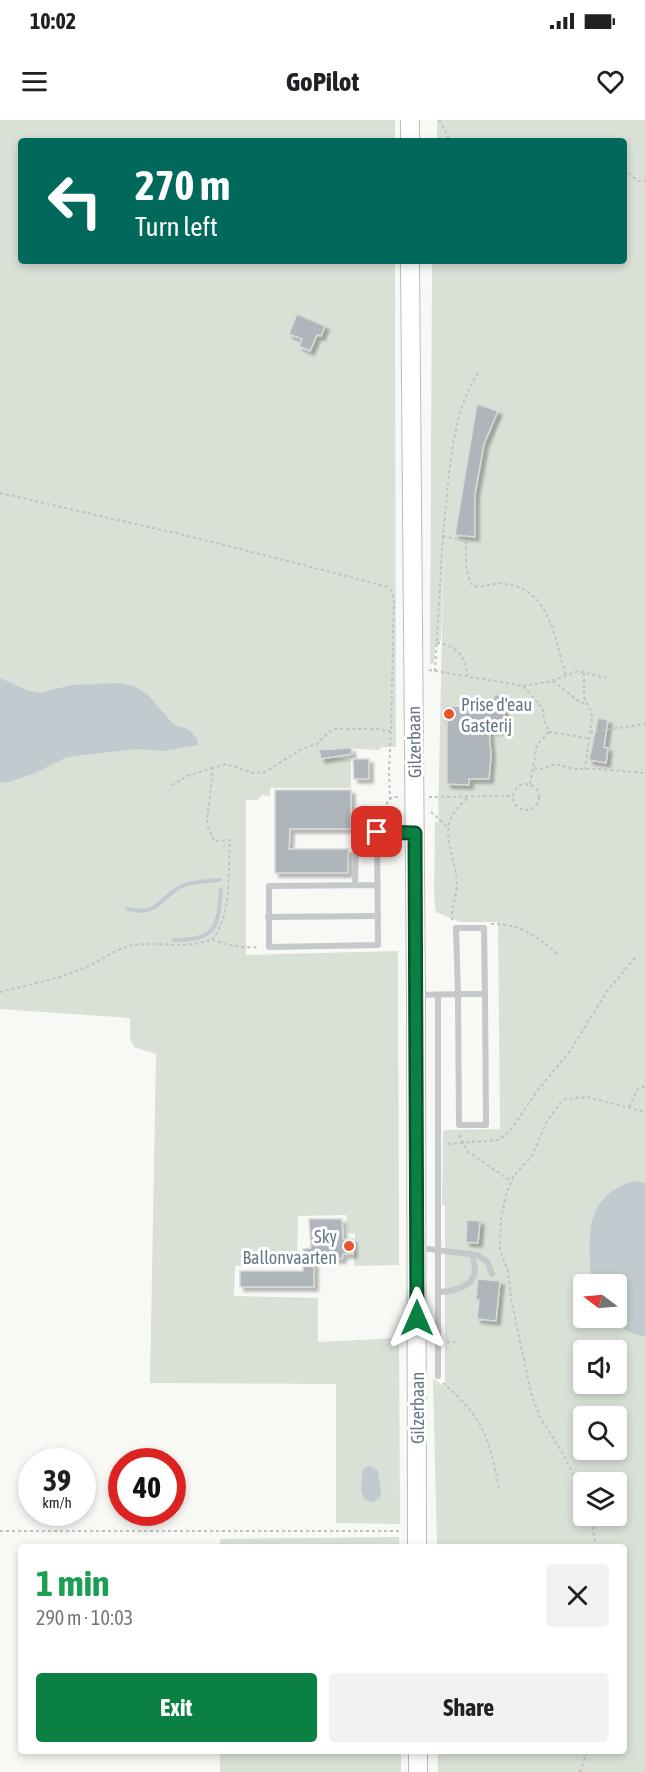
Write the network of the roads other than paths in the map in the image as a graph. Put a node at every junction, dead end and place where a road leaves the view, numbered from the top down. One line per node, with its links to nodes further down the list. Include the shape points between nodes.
1 (410, 120): 2 (street)
2 (410, 138)
3 (410, 264): 5 (street, Gilzerbaan, via 414,668 421,803)
4 (377, 832): 5 (lane); 6 (lane, via 356,833); 7 (lane)
5 (415, 833): 12 (street, Gilzerbaan)
6 (355, 885): 7 (lane); 9 (lane, via 269,886)
7 (378, 885): 8 (lane)
8 (378, 916): 9 (lane); 9 (lane, via 378,945 268,947)
9 (268, 917)
10 (458, 994): 11 (lane); 11 (lane, via 456,928 484,927); 11 (lane, via 459,1125 486,1125); 13 (lane)
11 (485, 994)
12 (416, 995): 13 (lane); 14 (street, Gilzerbaan)
13 (438, 995): 15 (lane)
14 (416, 1247): 15 (lane); 20 (street, Gilzerbaan)
15 (439, 1249): 16 (lane); 18 (lane)
16 (471, 1254): 17 (lane, via 485,1259); 18 (lane, via 475,1267 469,1283 456,1291)
17 (492, 1274)
18 (439, 1292): 19 (lane)
19 (438, 1376)
20 (417, 1544)
21 (418, 1754): 22 (street)
22 (418, 1772)

